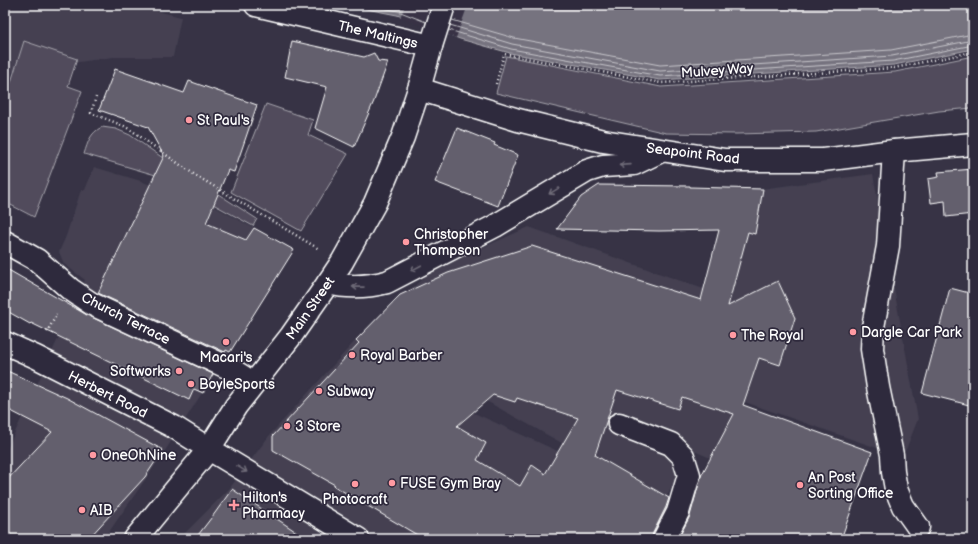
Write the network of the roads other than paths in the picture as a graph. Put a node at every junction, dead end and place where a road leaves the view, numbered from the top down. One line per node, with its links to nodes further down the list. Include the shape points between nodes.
1 (256, 5): 3 (street, The Maltings)
2 (444, 5): 3 (street, Main Street)
3 (433, 39): 4 (street, Main Street)
4 (419, 89): 6 (street, Seapoint Road, via 518,120 603,141); 9 (street, Main Street, via 384,183 365,223)
5 (973, 144): 7 (street, Seapoint Road)
6 (661, 151): 7 (street, Seapoint Road, via 725,160 823,160); 9 (street, one-way to 9, via 634,164 603,166 587,171 495,226 387,282 359,287)
7 (894, 151): 14 (street, via 888,246 873,327 872,349 896,489 903,506)
8 (5, 242): 11 (street, Church Terrace, via 37,260 70,289 92,304 231,369)
9 (328, 283): 11 (street, Main Street)
10 (5, 343): 13 (street, Herbert Road, via 174,427)
11 (254, 383): 13 (street, Main Street)
12 (619, 424): 17 (street, via 671,444 684,456 689,475 678,512)
13 (209, 449): 15 (street, Main Street); 16 (street, Herbert Road, one-way to 16)
14 (918, 527)
15 (135, 539)
16 (358, 539)
17 (664, 539)

